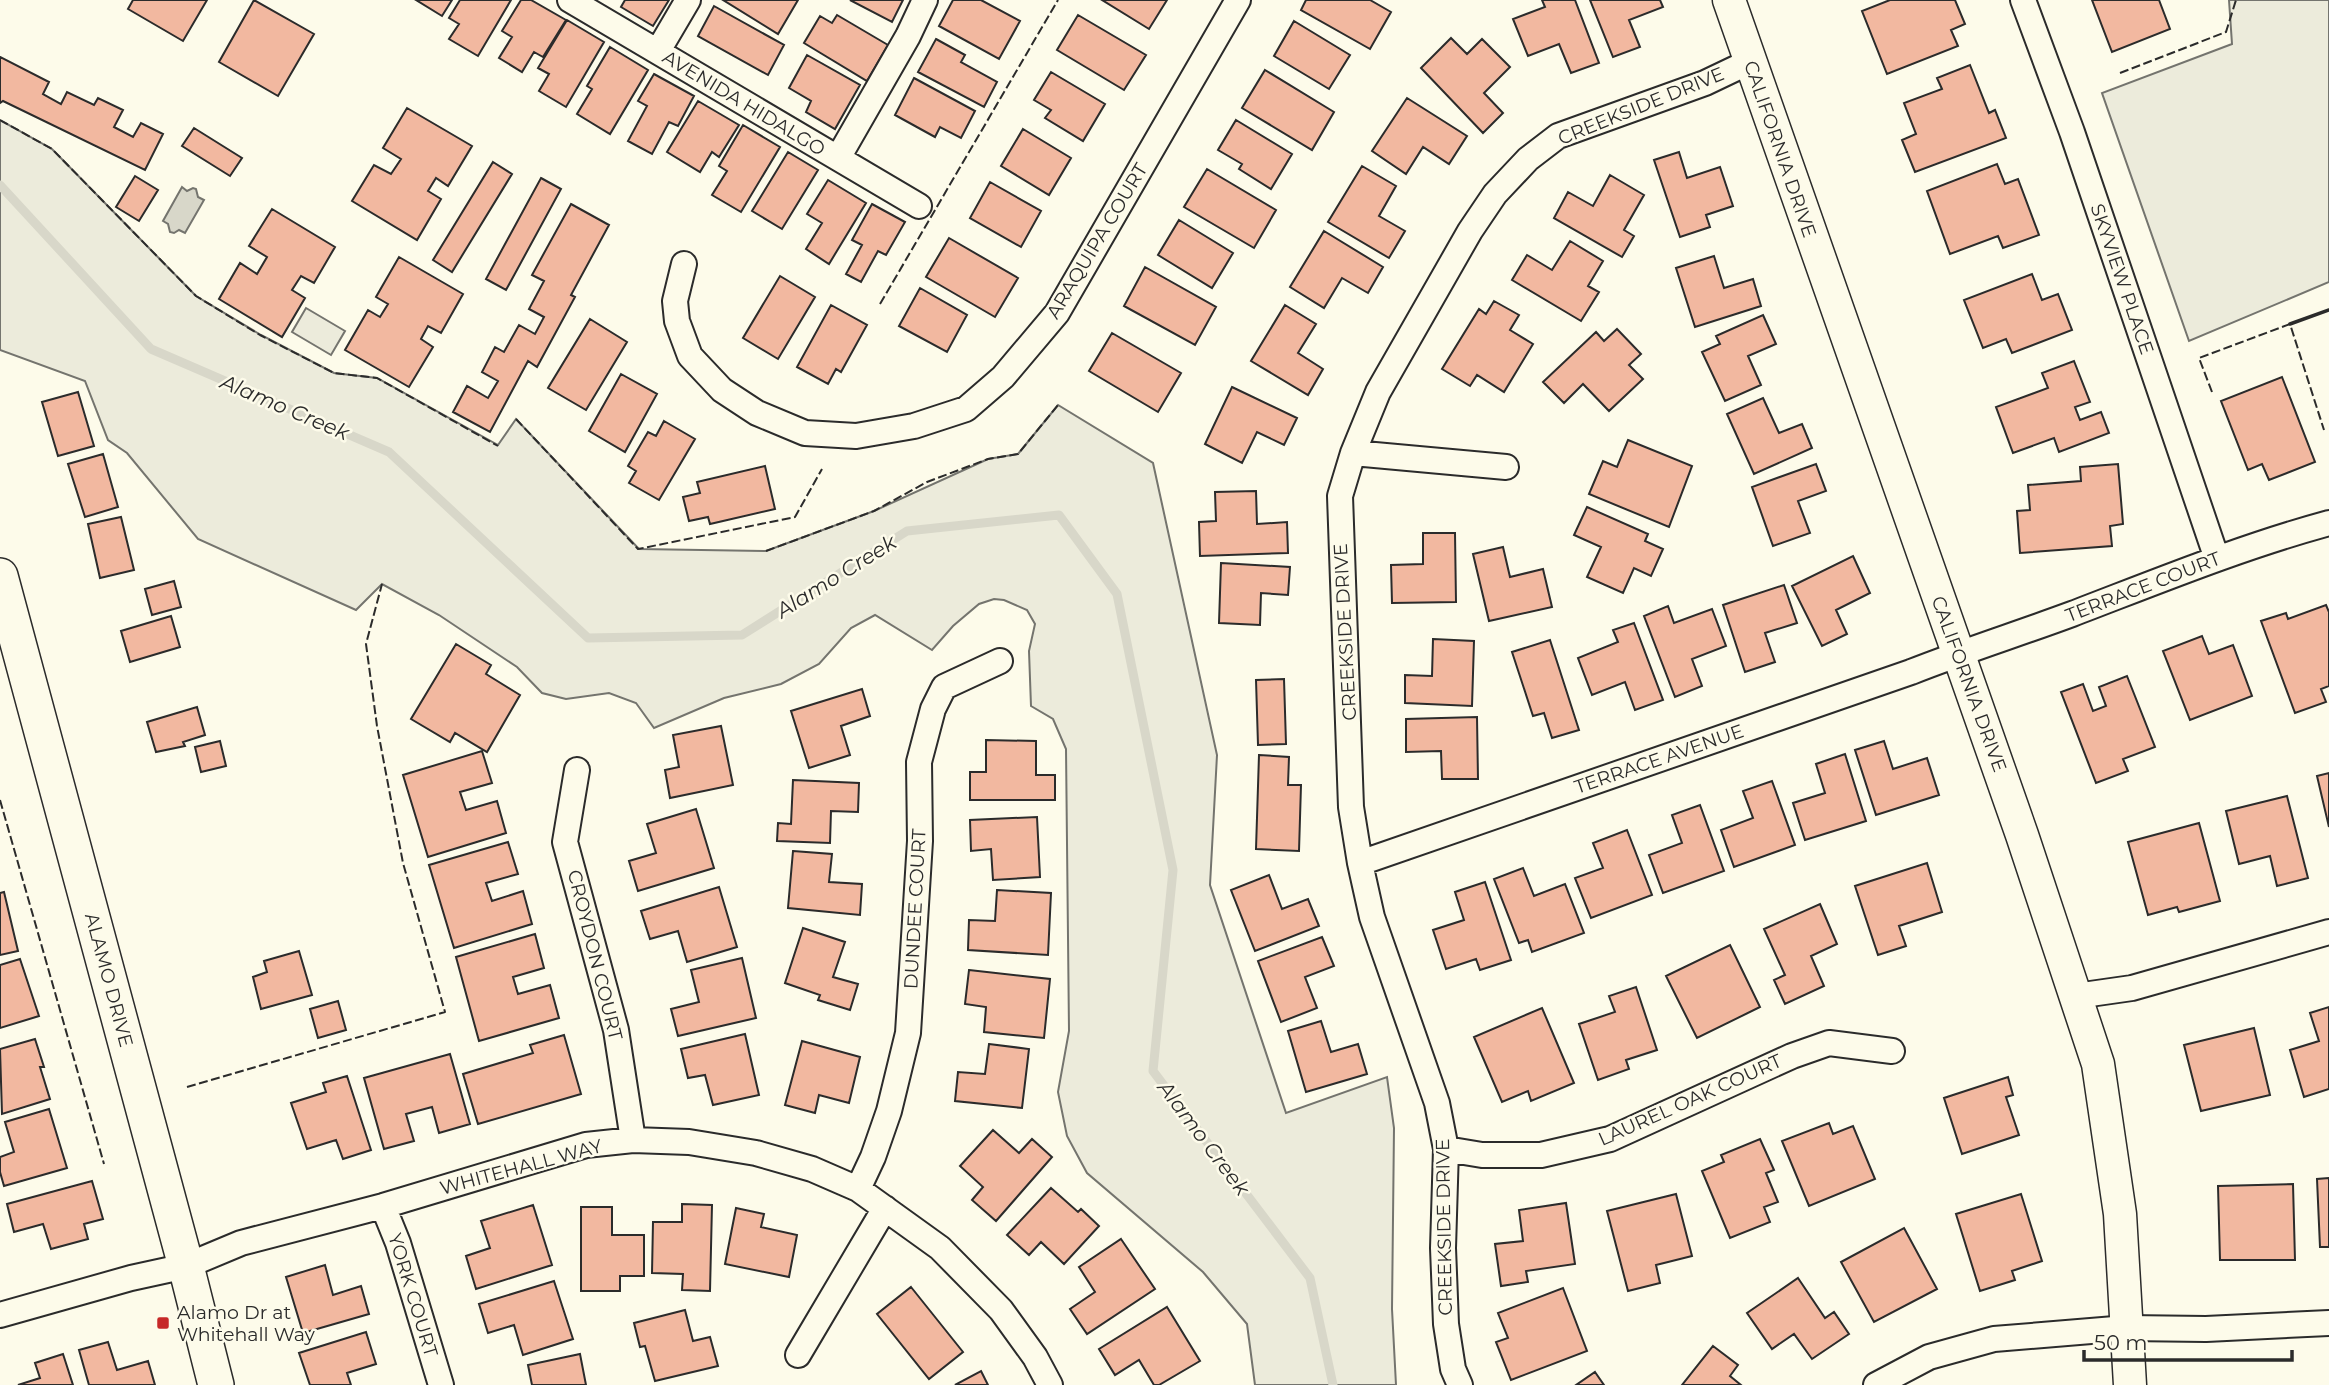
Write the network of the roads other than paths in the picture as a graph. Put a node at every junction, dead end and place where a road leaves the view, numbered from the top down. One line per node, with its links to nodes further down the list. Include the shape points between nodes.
1 (570, 0): 7 (street, AVENIDA HIDALGO)
2 (688, 0): 7 (street)
3 (925, 0): 9 (street)
4 (1238, 0): 11 (street, ARAQUIPA COURT, via 1057,313 1003,377 966,409 914,426 856,436 805,433 757,413 722,390 690,356 675,301)
5 (1729, 0): 8 (street, CALIFORNIA DRIVE)
6 (2023, 0): 15 (street, SKYVIEW PLACE, via 2073,132)
7 (658, 51): 9 (street, AVENIDA HIDALGO)
8 (1749, 62): 12 (street, CREEKSIDE DRIVE, via 1558,136 1528,159 1495,194 1470,231 1378,392); 17 (street, CALIFORNIA DRIVE)
9 (838, 158): 10 (street, AVENIDA HIDALGO)
10 (919, 206)
11 (684, 264)
12 (1353, 453): 13 (street); 20 (street, CREEKSIDE DRIVE, via 1340,496 1339,527 1352,807)
13 (1506, 467)
14 (2329, 523): 15 (street, TERRACE COURT)
15 (2217, 559): 17 (street, TERRACE COURT)
16 (0, 576): 29 (main road, ALAMO DRIVE)
17 (1958, 653): 20 (street, TERRACE AVENUE); 22 (street, CALIFORNIA DRIVE)
18 (1000, 661): 26 (street, DUNDEE COURT, via 944,687 933,709 919,762 920,841 908,1033 889,1111)
19 (577, 770): 24 (street, CROYDON COURT, via 565,842 616,1030)
20 (1360, 863): 25 (street, CREEKSIDE DRIVE, via 1372,917 1437,1103)
21 (2329, 932): 22 (street, via 2132,988)
22 (2076, 996): 32 (street, CALIFORNIA DRIVE, via 2098,1064 2120,1213)
23 (1892, 1051): 25 (street, LAUREL OAK COURT, via 1829,1043 1792,1055 1611,1139 1541,1155 1482,1155)
24 (633, 1140): 26 (street, WHITEHALL WAY, via 689,1142 756,1153); 27 (street, WHITEHALL WAY, via 586,1145)
25 (1446, 1149): 37 (street, CREEKSIDE DRIVE, via 1446,1324)
26 (858, 1189): 28 (street, WHITEHALL WAY)
27 (383, 1206): 29 (street, WHITEHALL WAY, via 241,1243); 35 (street, YORK COURT)
28 (885, 1208): 33 (street); 36 (street, WHITEHALL WAY, via 940,1248 1001,1310)
29 (186, 1266): 30 (street, WHITEHALL WAY); 34 (main road, ALAMO DRIVE)
30 (0, 1315)
31 (2329, 1323): 32 (street)
32 (2127, 1328): 38 (street, via 1994,1339 1929,1357); 39 (street, CALIFORNIA DRIVE)
33 (797, 1355)
34 (216, 1385)
35 (441, 1385)
36 (1050, 1385)
37 (1460, 1385)
38 (1876, 1385)
39 (2130, 1385)

